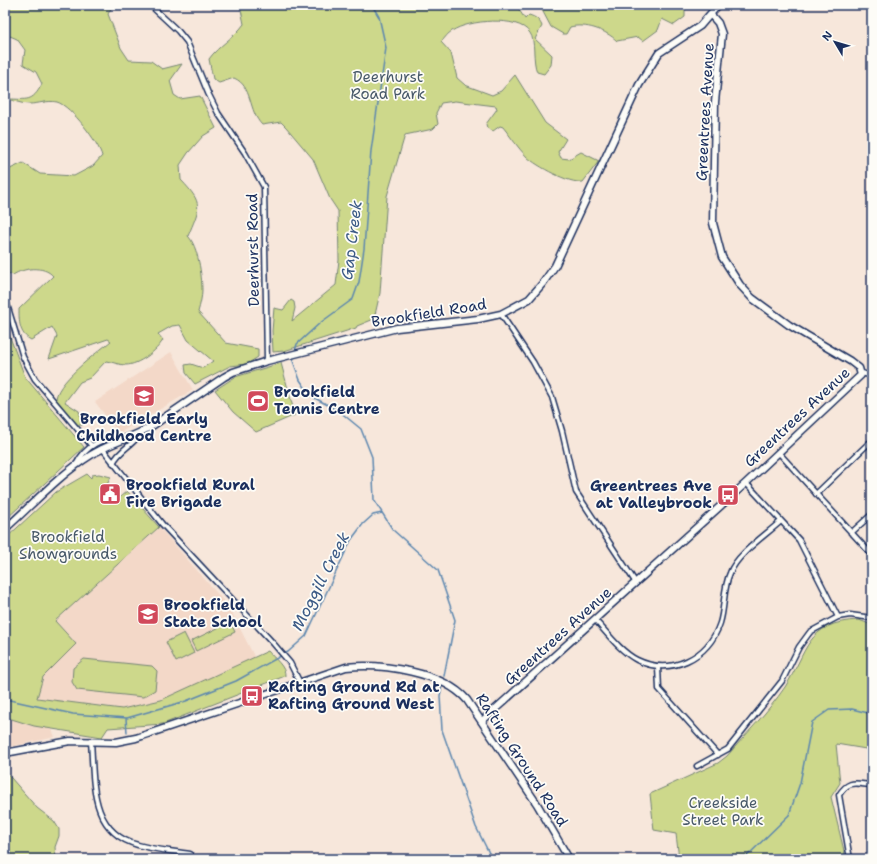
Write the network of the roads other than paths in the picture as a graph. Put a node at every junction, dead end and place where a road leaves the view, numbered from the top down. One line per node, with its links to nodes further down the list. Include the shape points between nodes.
1 (150, 5): 6 (street, Deerhurst Road, via 188,42 218,113 264,187)
2 (718, 5): 3 (main road, Brookfield Road)
3 (710, 15): 5 (main road, Brookfield Road, via 700,26 659,53 639,85 555,266 529,299); 7 (main road, Greentrees Avenue, via 718,23 722,34 715,102 713,223 722,257 740,285 752,298 789,326 850,361)
4 (5, 298): 12 (street, via 23,357 35,379)
5 (501, 314): 6 (main road, Brookfield Road, via 397,328); 24 (street, via 533,362 552,397 576,492)
6 (267, 361): 9 (main road, Brookfield Road, via 224,377)
7 (862, 373): 8 (street); 14 (main road, Greentrees Avenue, via 860,378)
8 (872, 376)
9 (140, 433): 10 (main road, Brookfield Road); 15 (street, via 120,451)
10 (125, 440): 12 (street, via 115,438); 13 (main road, Brookfield Road)
11 (869, 444): 18 (street)
12 (91, 446): 16 (street)
13 (102, 448): 15 (street); 16 (main road, Brookfield Road)
14 (779, 453): 17 (main road, Greentrees Avenue); 18 (street)
15 (113, 463): 29 (street, via 162,524 279,650 290,663)
16 (76, 465): 21 (main road, Brookfield Road)
17 (746, 483): 20 (street); 24 (main road, Greentrees Avenue)
18 (816, 494): 22 (street)
19 (872, 514): 22 (street)
20 (781, 521): 25 (street, via 799,540); 28 (street, via 736,562 729,573 720,624 713,639 701,653 688,660)
21 (5, 529)
22 (852, 533): 23 (street)
23 (872, 555)
24 (636, 584): 27 (main road, Greentrees Avenue)
25 (838, 617): 26 (street, via 850,615); 33 (street, via 810,632 799,647 782,681 728,748)
26 (872, 618)
27 (595, 620): 28 (street, via 636,659); 30 (main road, Greentrees Avenue)
28 (658, 667): 33 (street, via 659,689)
29 (300, 684): 30 (main road, Rafting Ground Road, via 346,667 360,666 432,677 455,688); 31 (main road, Rafting Ground Road, via 136,738 116,742)
30 (482, 721): 37 (main road, Rafting Ground Road, via 545,816)
31 (91, 740): 32 (main road, Rafting Ground Road, via 70,741); 36 (street, via 96,800 105,823 121,838 138,845)
32 (5, 753)
33 (718, 755): 34 (street)
34 (697, 766)
35 (872, 785): 38 (street, via 851,783 844,787 840,795)
36 (190, 854)
37 (569, 859)
38 (850, 859)

